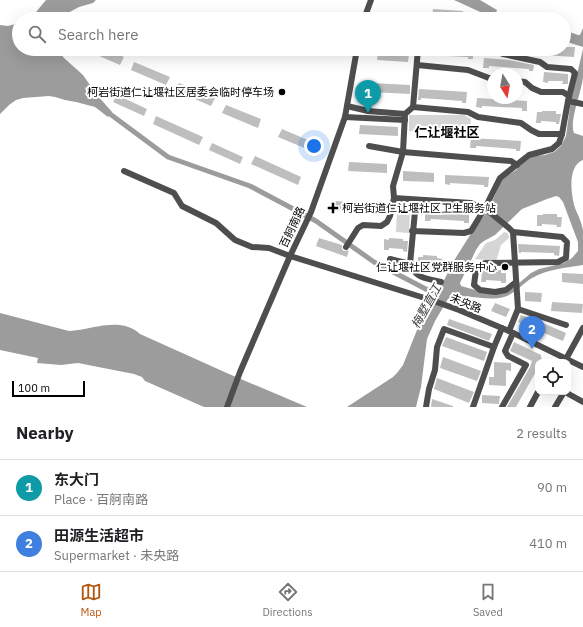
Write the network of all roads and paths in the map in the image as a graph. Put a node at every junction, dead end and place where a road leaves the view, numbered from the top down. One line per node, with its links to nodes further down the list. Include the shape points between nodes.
1 (371, 0): 2 (street)
2 (367, 12)
3 (356, 56): 11 (street, 百舸南路)
4 (418, 56): 6 (street)
5 (512, 56): 9 (street, via 540,62 547,67 571,69 575,73)
6 (417, 65): 7 (street, via 468,70); 12 (street)
7 (487, 77)
8 (523, 82): 9 (street, via 541,92 563,92)
9 (569, 98): 10 (street); 15 (street)
10 (581, 104)
11 (347, 106): 13 (street, 百舸南路); 14 (street)
12 (413, 107): 14 (street); 15 (street, via 468,112 478,117 521,123 539,134)
13 (345, 117): 14 (street); 26 (street, 百舸南路, via 311,212)
14 (405, 117): 17 (street)
15 (562, 134): 18 (street, via 559,143 552,149 529,155)
16 (369, 146): 17 (street)
17 (402, 152): 18 (street, via 511,161); 20 (street, via 393,186)
18 (517, 165): 22 (street, via 500,178)
19 (124, 171): 26 (street, 未央路, via 174,193 182,206 216,223 235,240 252,247 270,248)
20 (394, 198): 21 (street); 25 (street, via 387,222 381,226 358,228)
21 (416, 200): 22 (street, via 471,203); 24 (street)
22 (486, 209): 23 (street); 24 (street, via 471,231)
23 (511, 230): 28 (street); 28 (street, via 562,237 567,242 566,258 558,262)
24 (412, 231): 29 (street)
25 (346, 247)
26 (290, 256): 34 (street, 未央路, via 431,300); 47 (street, 百舸南路)
27 (390, 259): 29 (street)
28 (514, 263): 31 (street); 31 (street, via 479,265 474,285 480,290 495,292 506,290)
29 (410, 264): 30 (street, via 413,272)
30 (441, 282)
31 (516, 283): 32 (street)
32 (518, 309): 33 (street); 36 (street)
33 (566, 325)
34 (502, 328): 36 (street, 未央路); 37 (street)
35 (583, 328): 40 (street)
36 (511, 332): 38 (street, 未央路); 50 (street, via 505,350 508,356 526,365)
37 (494, 347): 48 (street, via 444,329); 49 (street)
38 (559, 355): 39 (street); 40 (street, 未央路)
39 (557, 359)
40 (566, 359)
41 (571, 361): 42 (street, 未央路)
42 (583, 367)
43 (536, 395): 51 (street)
44 (562, 395): 52 (street)
45 (570, 395): 46 (street)
46 (583, 402)
47 (227, 407)
48 (426, 407)
49 (473, 407)
50 (502, 407)
51 (530, 407)
52 (555, 407)

